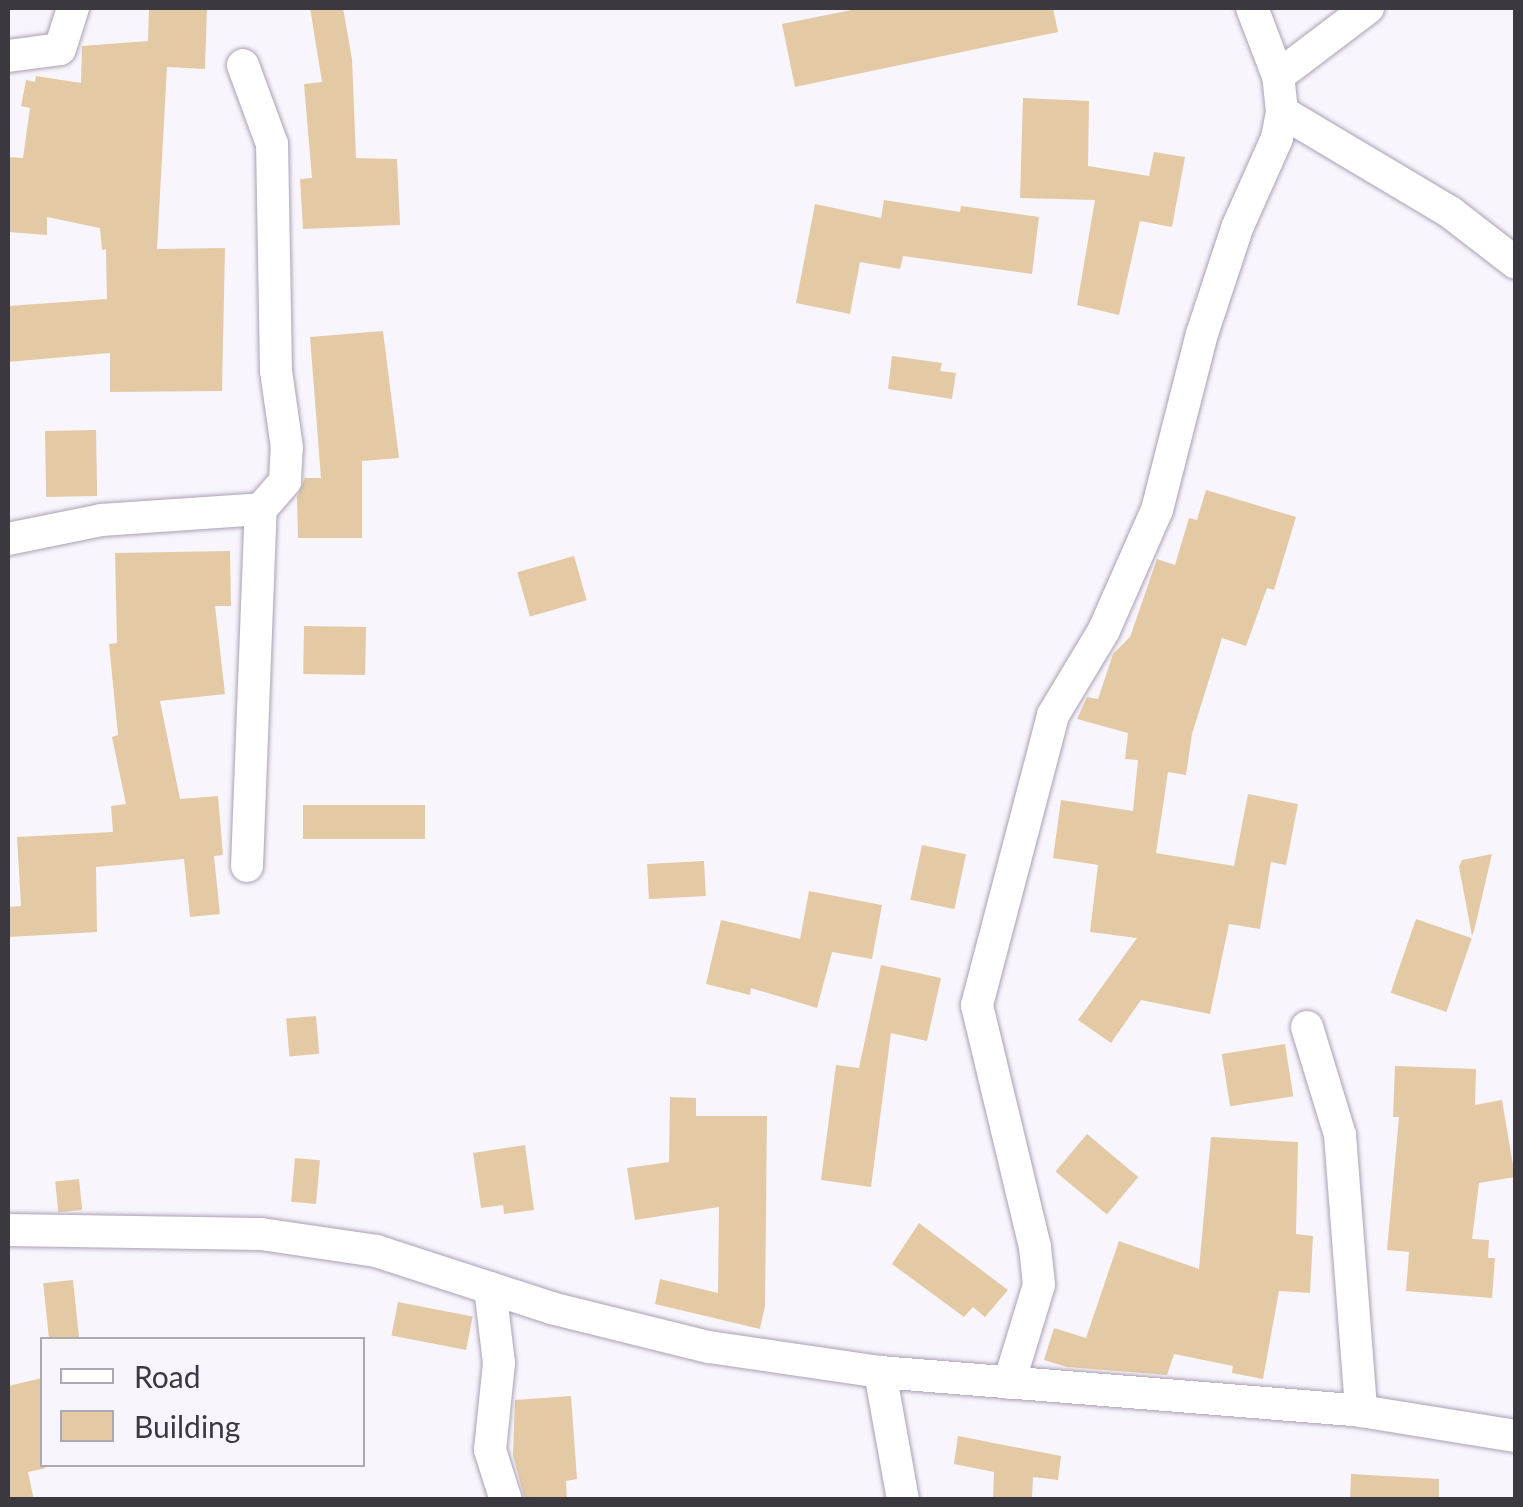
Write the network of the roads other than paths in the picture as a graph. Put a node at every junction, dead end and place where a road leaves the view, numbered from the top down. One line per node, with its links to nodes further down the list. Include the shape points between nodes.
1 (72, 8): 4 (street, via 60,49)
2 (1252, 8): 6 (street)
3 (1368, 8): 6 (street)
4 (8, 56)
5 (242, 66): 9 (street, via 272,144 276,371 287,448 285,480)
6 (1278, 76): 7 (street)
7 (1282, 112): 8 (street, via 1450,212); 16 (street, via 1202,334 1157,510 1104,630 1054,715 977,1004 1039,1284)
8 (1516, 263)
9 (261, 509): 10 (street, via 100,520); 11 (street)
10 (8, 539)
11 (248, 866)
12 (1307, 1028): 17 (street, via 1340,1135)
13 (8, 1230): 14 (street, via 261,1234 376,1251)
14 (490, 1288): 15 (street, via 710,1347); 19 (street, via 498,1363 490,1450)
15 (880, 1372): 16 (street); 20 (street)
16 (1010, 1383): 17 (street)
17 (1362, 1411): 18 (street)
18 (1516, 1436)
19 (506, 1500)
20 (904, 1500)

